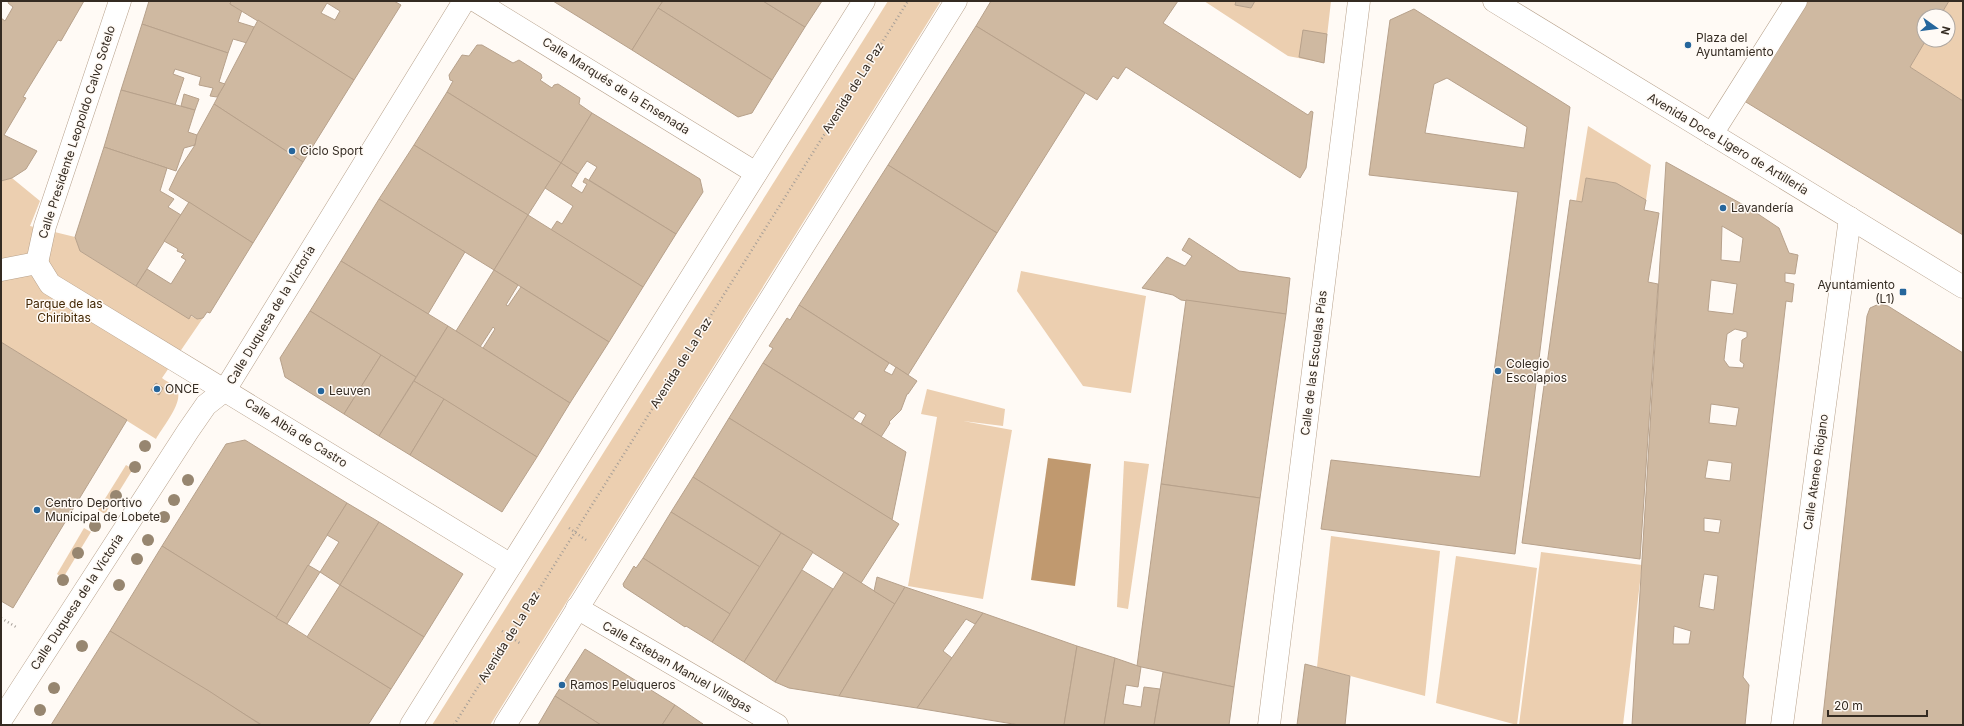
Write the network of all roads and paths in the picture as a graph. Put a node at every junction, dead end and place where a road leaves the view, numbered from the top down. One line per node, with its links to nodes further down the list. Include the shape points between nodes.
1 (120, 1): 13 (street, Calle Presidente Leopoldo Calvo Sotelo, via 45,226)
2 (464, 1): 16 (street, Calle Duquesa de la Victoria)
3 (476, 1): 11 (street, Calle Marqués de la Ensenada)
4 (864, 1): 11 (street)
5 (908, 1): 18 (path, Avenida de La Paz)
6 (956, 1): 19 (street)
7 (1359, 1): 32 (street, Calle de las Escuelas Pías)
8 (1494, 1): 10 (street, Avenida Doce Ligero de Artillería)
9 (1796, 1): 10 (street)
10 (1712, 134): 12 (street, Avenida Doce Ligero de Artillería)
11 (756, 173): 17 (street)
12 (1850, 218): 15 (street, Avenida Doce Ligero de Artillería); 33 (street, Calle Ateneo Riojano)
13 (37, 263): 14 (street); 16 (street, Calle Albia de Castro, via 50,284)
14 (1, 270)
15 (1963, 288)
16 (225, 390): 20 (street, Calle Albia de Castro); 27 (street, Calle Duquesa de la Victoria, via 206,405 188,431)
17 (544, 512): 18 (path); 20 (street)
18 (574, 532): 19 (path); 25 (path, Avenida de La Paz)
19 (610, 556): 21 (street)
20 (511, 565): 22 (street)
21 (577, 608): 26 (street); 31 (street, Calle Esteban Manuel Villegas)
22 (479, 616): 25 (path); 28 (street)
23 (1, 618): 24 (path)
24 (16, 627)
25 (509, 636): 26 (path); 29 (path, Avenida de La Paz)
26 (546, 659): 30 (street)
27 (1, 720)
28 (411, 725)
29 (454, 725)
30 (505, 725)
31 (776, 725)
32 (1269, 725)
33 (1782, 725)

